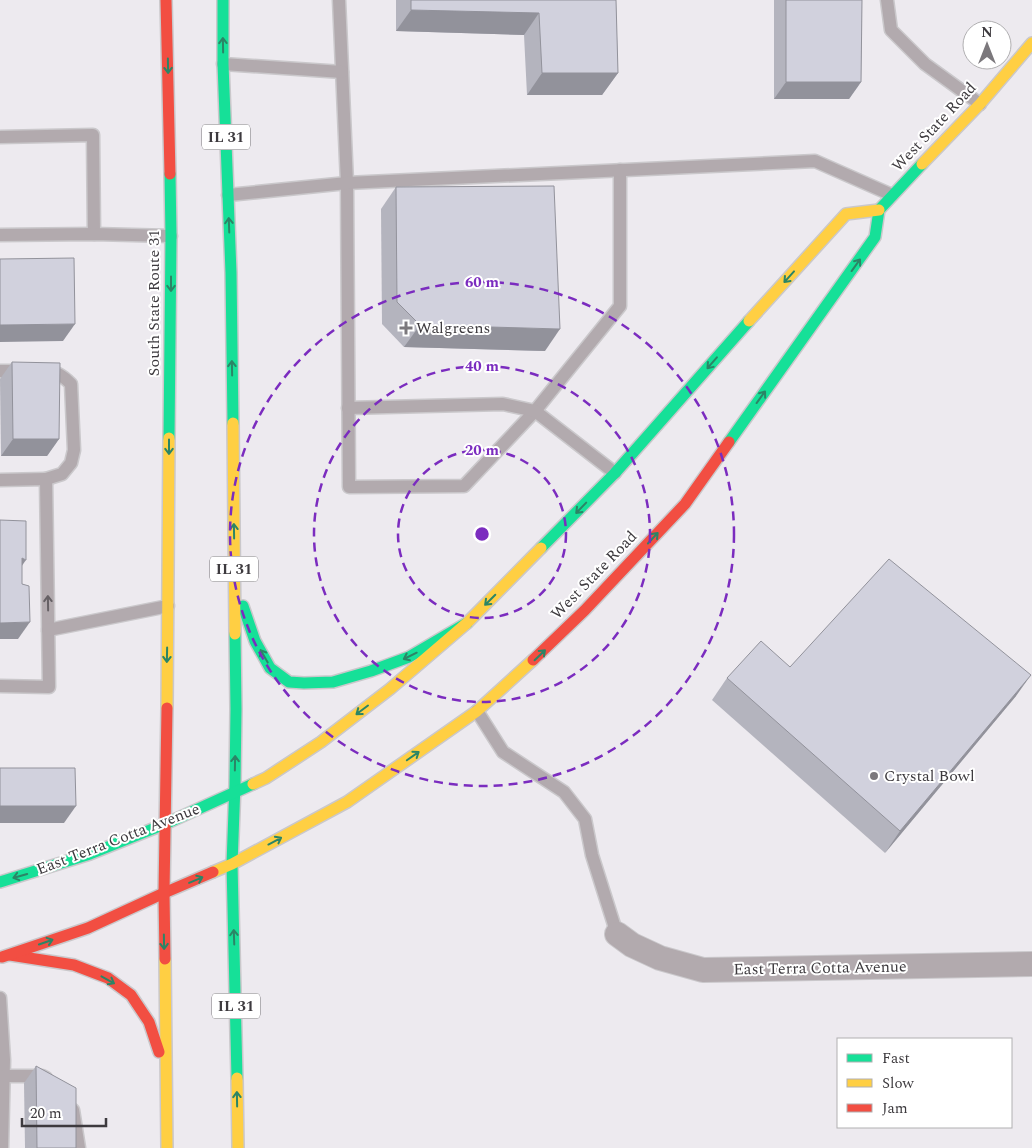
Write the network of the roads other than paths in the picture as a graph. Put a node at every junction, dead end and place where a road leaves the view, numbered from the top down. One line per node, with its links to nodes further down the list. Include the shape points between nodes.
1 (166, 0): 17 (main road, South State Route 31, one-way to 17)
2 (222, 0): 6 (main road, IL 31, one-way to 2)
3 (339, 0): 7 (lane)
4 (887, 0): 8 (lane, via 890,30 925,64)
5 (1032, 42): 8 (main road, West State Road)
6 (223, 64): 7 (lane); 12 (main road, IL 31)
7 (342, 72): 11 (lane)
8 (980, 104): 13 (main road, West State Road)
9 (0, 137): 15 (lane, via 93,135)
10 (620, 170): 11 (lane); 13 (lane, via 815,161); 20 (lane, via 620,306)
11 (347, 183): 12 (lane); 19 (lane)
12 (228, 195): 24 (main road, IL 31, one-way to 12)
13 (892, 195): 14 (main road, West State Road)
14 (879, 210): 21 (main road, one-way to 21, via 846,214); 29 (main road, West State Road, one-way to 14, via 586,610 685,504 875,237)
15 (94, 234): 16 (lane); 17 (lane)
16 (0, 235)
17 (171, 236): 25 (main road, South State Route 31, one-way to 25)
18 (0, 372): 22 (lane, via 48,371 62,375 71,384 74,450 71,463 62,474)
19 (348, 408): 20 (lane, via 503,404); 20 (lane, via 349,487 464,486)
20 (535, 411): 21 (lane)
21 (615, 473): 26 (main road, one-way to 26)
22 (46, 479): 23 (lane); 27 (lane, one-way to 22)
23 (0, 480)
24 (234, 562): 26 (main road, one-way to 24, via 409,657 371,671 333,682 290,682 270,668 255,641 243,608); 30 (main road, IL 31, one-way to 24)
25 (168, 606): 27 (lane); 31 (main road, South State Route 31, one-way to 31)
26 (467, 623): 30 (main road, one-way to 30, via 321,742 266,778)
27 (48, 630): 28 (lane, via 49,687)
28 (0, 686)
29 (477, 711): 32 (main road, West State Road, one-way to 29, via 347,802); 35 (lane, via 503,752 564,792 585,819 592,855)
30 (235, 793): 31 (main road, East Terra Cotta Avenue); 32 (main road, IL 31)
31 (165, 824): 33 (main road, East Terra Cotta Avenue, one-way to 33, via 84,856); 34 (main road, South State Route 31)
32 (232, 864): 34 (main road, one-way to 32); 47 (main road, IL 31, one-way to 32)
33 (0, 882)
34 (164, 893): 36 (main road, one-way to 34, via 88,928); 39 (main road, South State Route 31, one-way to 39)
35 (617, 934): 37 (street, East Terra Cotta Avenue, via 660,958 703,970)
36 (5, 956): 39 (main road, one-way to 39, via 74,965 108,978 131,995 149,1022)
37 (1032, 964)
38 (0, 998): 40 (lane)
39 (166, 1071): 43 (main road, South State Route 31)
40 (4, 1076): 41 (lane, via 42,1076); 44 (lane)
41 (56, 1083)
42 (67, 1095): 45 (lane, via 72,1103)
43 (167, 1142): 46 (lane)
44 (2, 1148)
45 (78, 1148)
46 (158, 1148)
47 (238, 1148)

